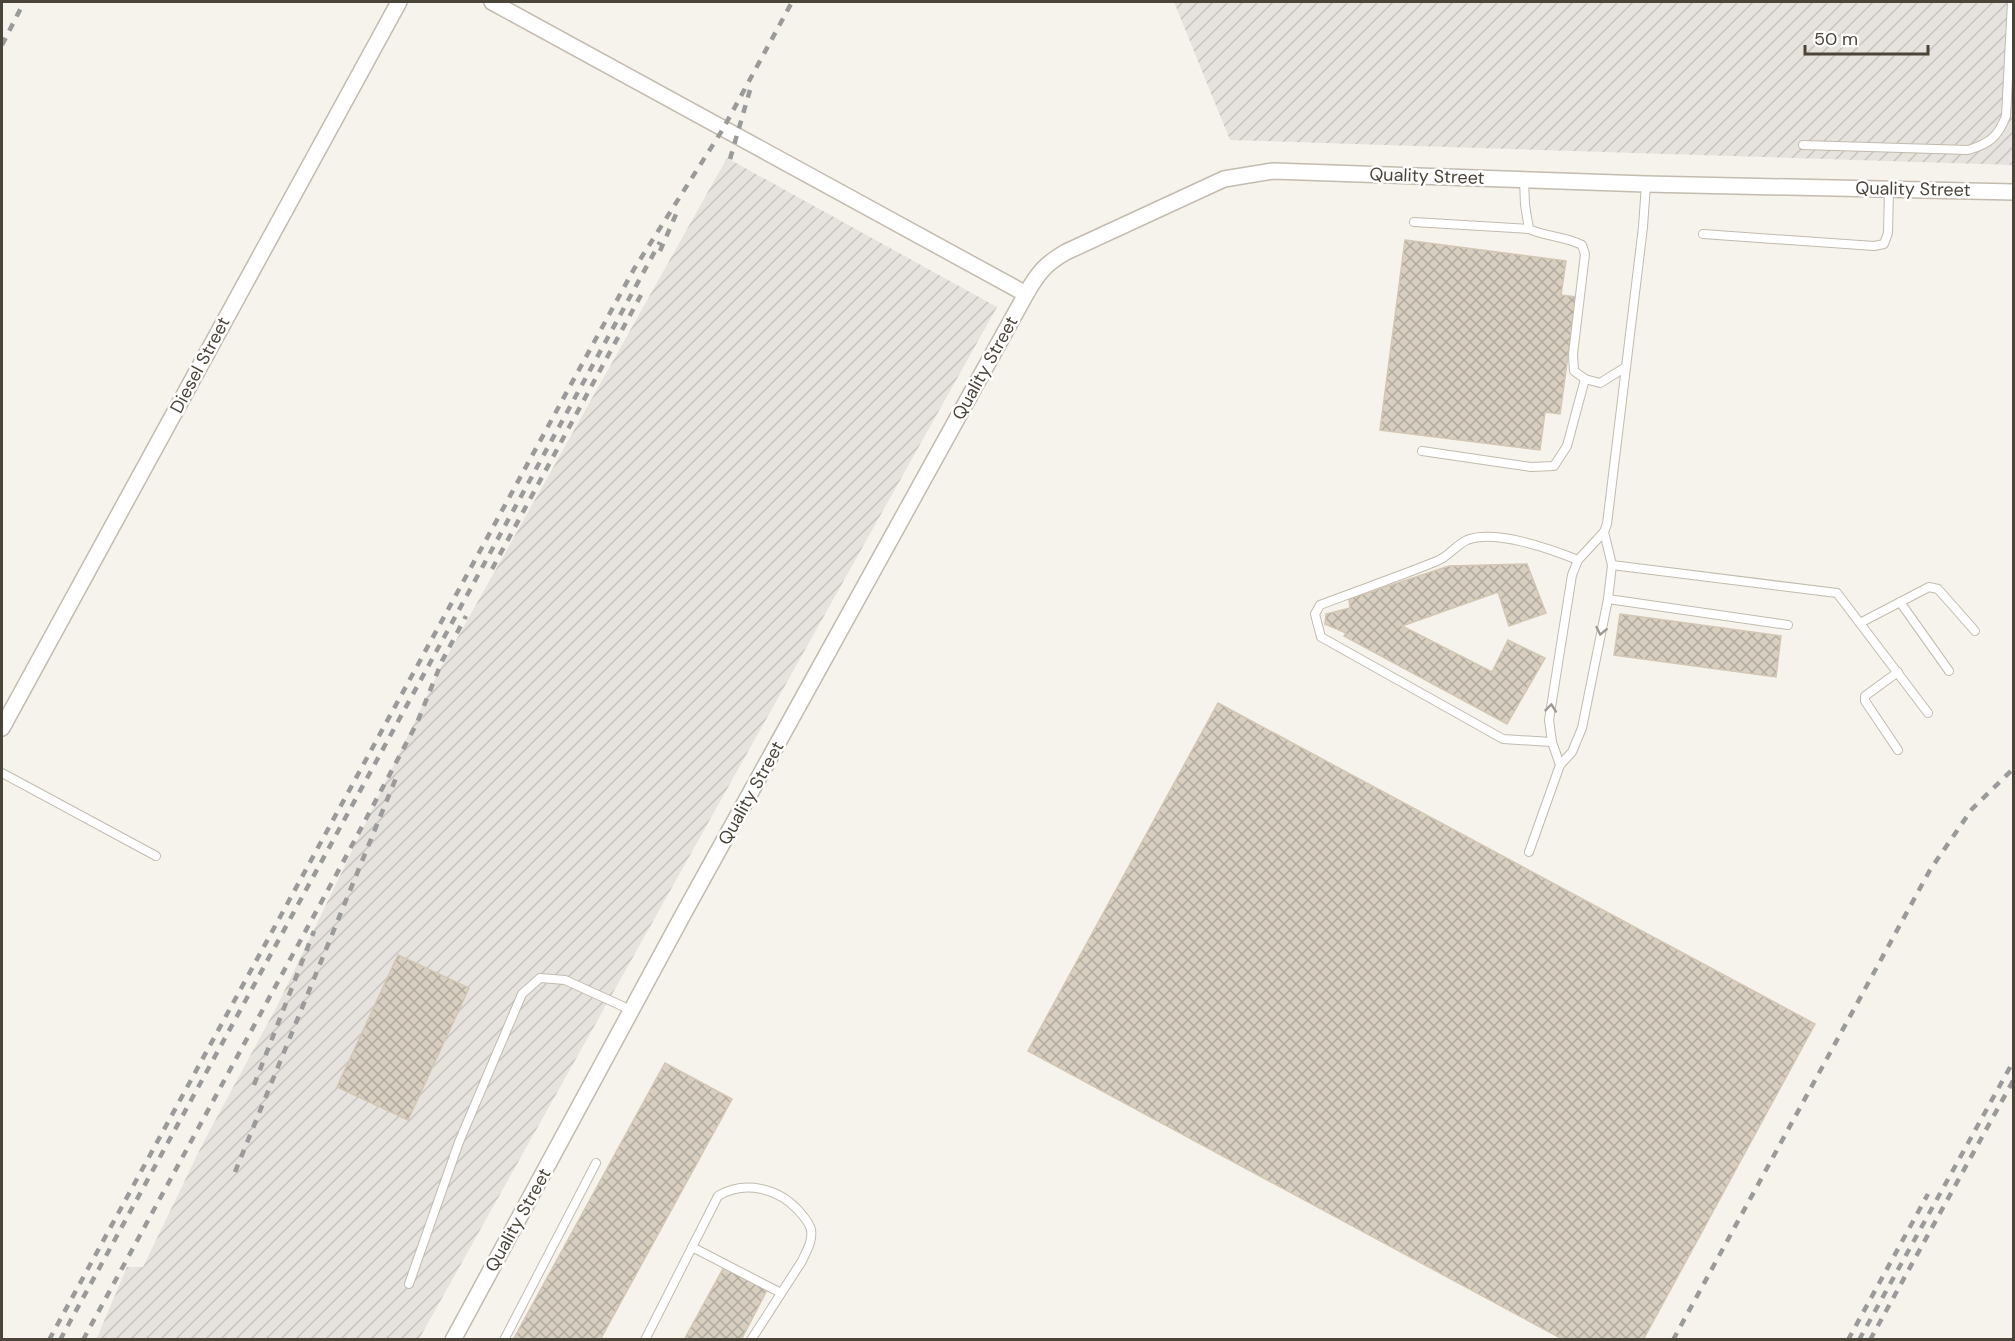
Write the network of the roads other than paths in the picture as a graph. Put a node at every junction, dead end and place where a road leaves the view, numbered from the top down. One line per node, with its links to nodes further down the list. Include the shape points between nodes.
1 (399, 2): 27 (street, Diesel Street)
2 (492, 2): 12 (street)
3 (2012, 2): 4 (lane, via 2006,116 2001,129 1983,146 1968,150)
4 (1803, 146)
5 (1524, 179): 6 (street, Quality Street); 10 (lane); 12 (street, Quality Street, via 1273,171 1224,179 1066,252 1038,273)
6 (1646, 184): 7 (street, Quality Street); 13 (lane)
7 (1889, 188): 8 (street, Quality Street); 11 (lane, via 1888,233 1884,244)
8 (2013, 192)
9 (1414, 222): 10 (lane)
10 (1529, 229): 14 (lane, via 1582,245 1585,254 1573,354 1574,371)
11 (1703, 234)
12 (1026, 294): 34 (street, Quality Street)
13 (1626, 367): 14 (lane, via 1600,383); 16 (lane)
14 (1585, 379): 15 (lane, via 1567,446 1554,466 1531,467)
15 (1422, 451)
16 (1604, 532): 17 (lane); 18 (lane)
17 (1578, 560): 28 (lane, one-way to 17, via 1552,691); 28 (lane, via 1516,541 1467,540 1439,560 1320,605 1315,614 1321,638 1503,739)
18 (1612, 565): 19 (lane); 21 (lane, via 1837,593)
19 (1608, 599): 22 (lane); 30 (lane, one-way to 30, via 1580,738)
20 (1900, 602): 21 (lane); 23 (lane, via 1929,586 1938,589); 24 (lane)
21 (1860, 623): 25 (lane)
22 (1788, 625)
23 (1975, 631)
24 (1949, 671)
25 (1898, 672): 26 (lane); 29 (lane, via 1865,696)
26 (1928, 713)
27 (2, 728)
28 (1552, 742): 30 (lane)
29 (1898, 750)
30 (1560, 765): 32 (lane)
31 (2, 773): 33 (lane)
32 (1529, 852)
33 (156, 856)
34 (631, 1010): 37 (lane, via 565,980 540,978 522,994 459,1142); 39 (street, Quality Street)
35 (596, 1163): 40 (lane)
36 (692, 1247): 38 (lane); 38 (lane, via 718,1197 727,1191 749,1187 775,1193 796,1208 811,1229 808,1250); 41 (lane)
37 (409, 1284)
38 (780, 1293): 42 (lane)
39 (453, 1340)
40 (504, 1340)
41 (645, 1340)
42 (751, 1340)

